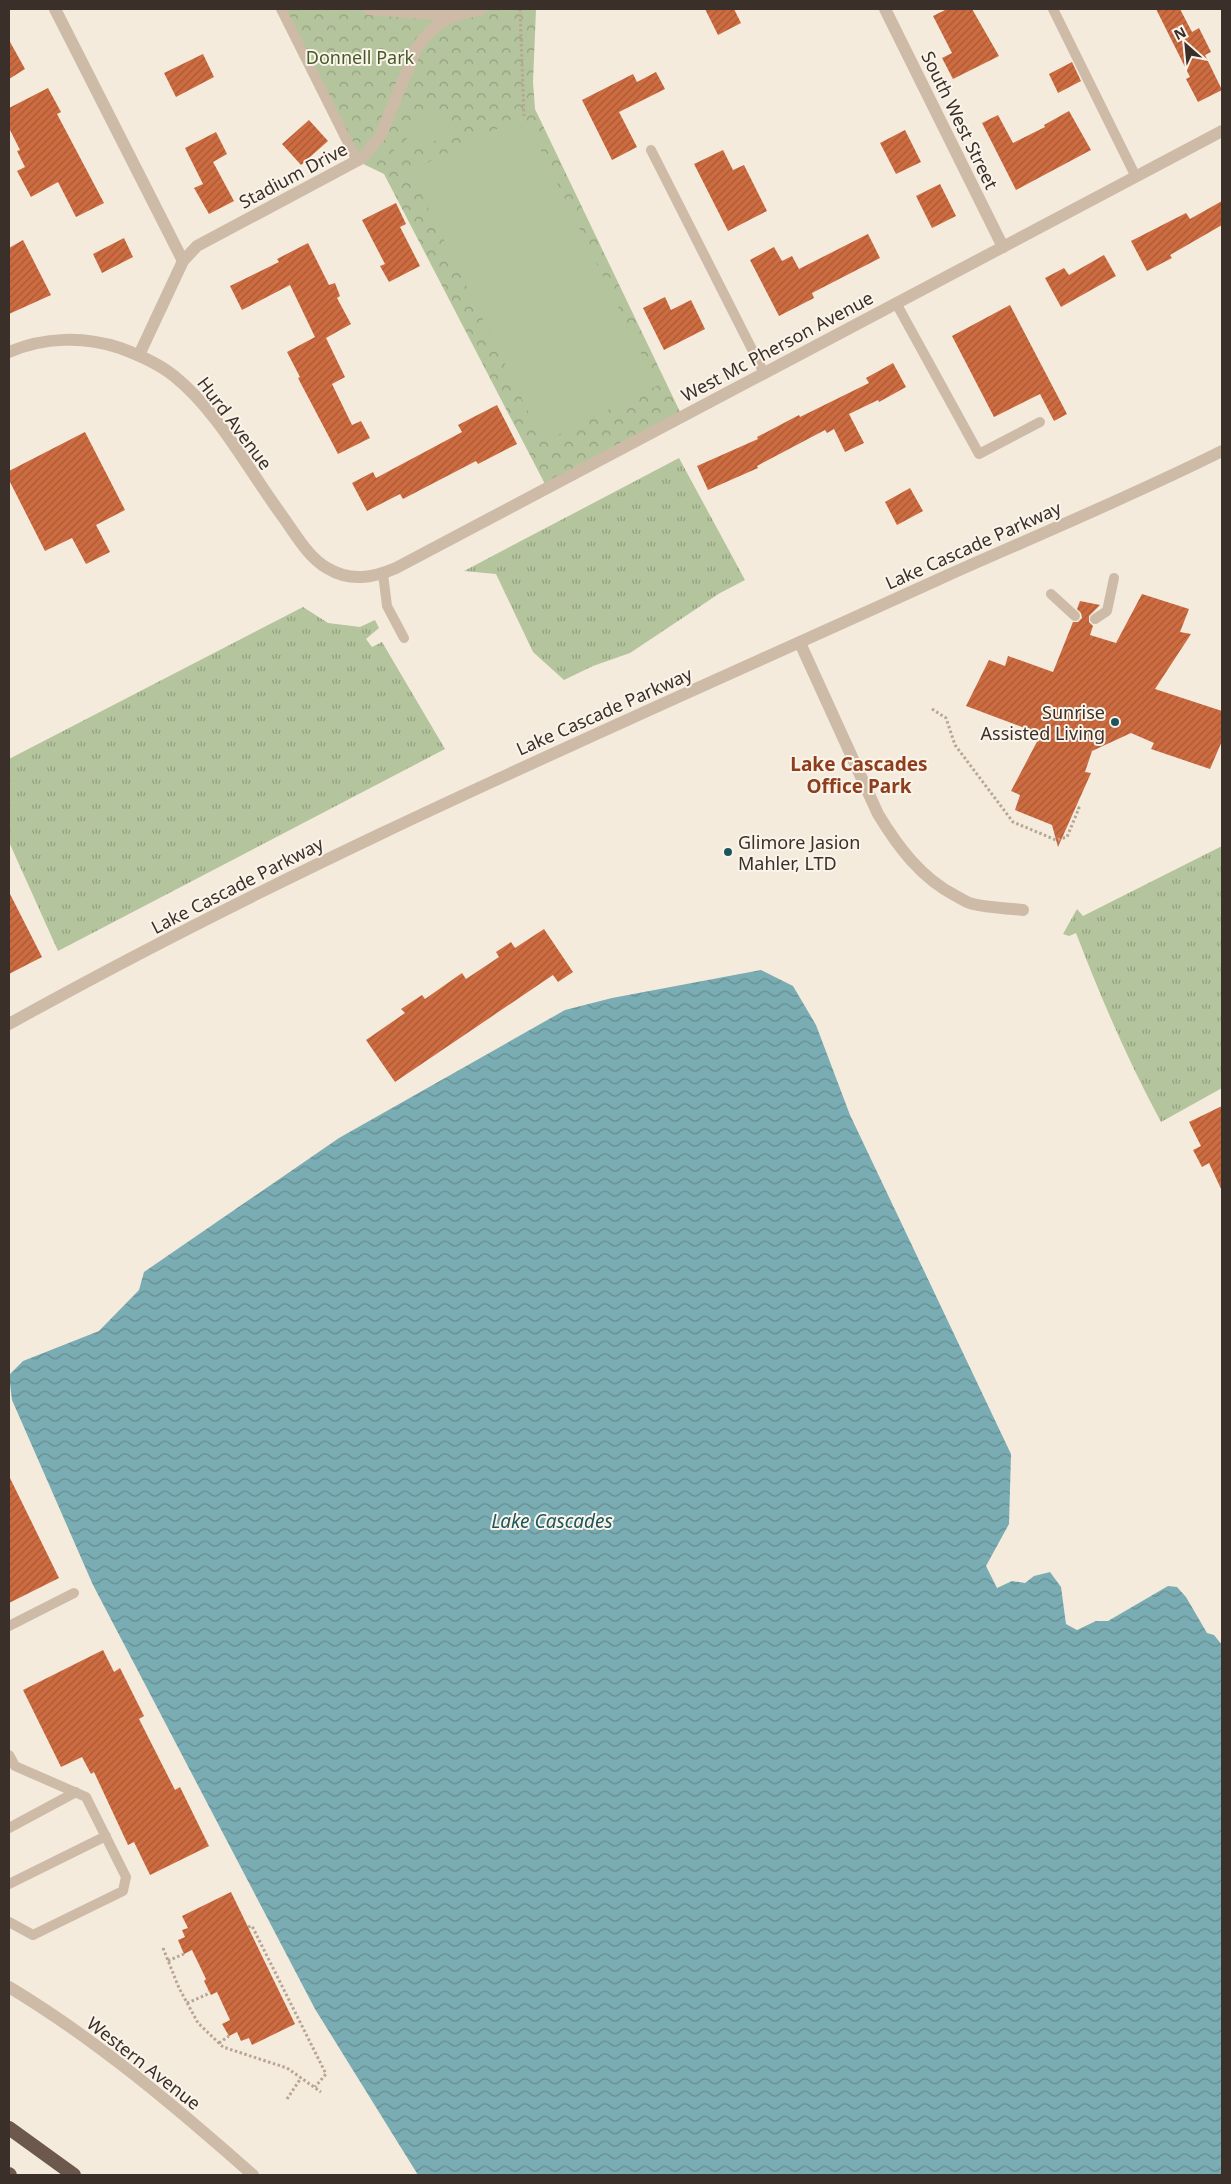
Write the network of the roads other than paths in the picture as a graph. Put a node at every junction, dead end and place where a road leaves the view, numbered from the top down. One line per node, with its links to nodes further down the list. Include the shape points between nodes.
1 (55, 9): 13 (street)
2 (281, 9): 10 (lane)
3 (369, 9): 7 (street)
4 (482, 9): 7 (street, Stadium Drive)
5 (885, 9): 12 (street, South West Street)
6 (1053, 9): 11 (lane)
7 (454, 15): 10 (street, Stadium Drive, via 423,38 381,135)
8 (1222, 131): 11 (street, West Mc Pherson Avenue)
9 (651, 150): 17 (lane)
10 (357, 161): 13 (street, Stadium Drive, via 197,246)
11 (1136, 177): 12 (street, West Mc Pherson Avenue)
12 (1003, 247): 14 (street, West Mc Pherson Avenue)
13 (184, 261): 16 (street, Stadium Drive)
14 (896, 303): 17 (street, West Mc Pherson Avenue); 18 (lane, via 978,454)
15 (9, 352): 16 (street, Hurd Avenue, via 38,343 79,340 102,342)
16 (138, 355): 21 (street, Hurd Avenue, via 173,375 193,393 306,548 327,568)
17 (764, 373): 20 (street, West Mc Pherson Avenue)
18 (1040, 422)
19 (1222, 451): 27 (street, Lake Cascade Parkway)
20 (383, 574): 21 (street, West Mc Pherson Avenue, via 369,578); 26 (lane, via 387,606)
21 (344, 575)
22 (1114, 578): 25 (lane, via 1107,611)
23 (1051, 594): 24 (lane)
24 (1075, 616)
25 (1095, 619)
26 (404, 638)
27 (800, 643): 28 (street, via 878,814 908,858 948,892 972,904); 29 (street, Lake Cascade Parkway, via 366,840)
28 (1023, 910)
29 (9, 1024)
30 (74, 1593): 31 (lane)
31 (9, 1626)
32 (9, 1755): 33 (lane)
33 (12, 1768): 34 (lane)
34 (76, 1792): 35 (lane); 36 (lane, via 86,1797)
35 (9, 1828)
36 (106, 1836): 37 (lane); 38 (lane, via 126,1877 123,1890 33,1935)
37 (9, 1884)
38 (9, 1922)
39 (9, 1986): 42 (street, Western Avenue, via 110,2056)
40 (9, 2128): 41 (highway)
41 (74, 2175)
42 (253, 2175)

